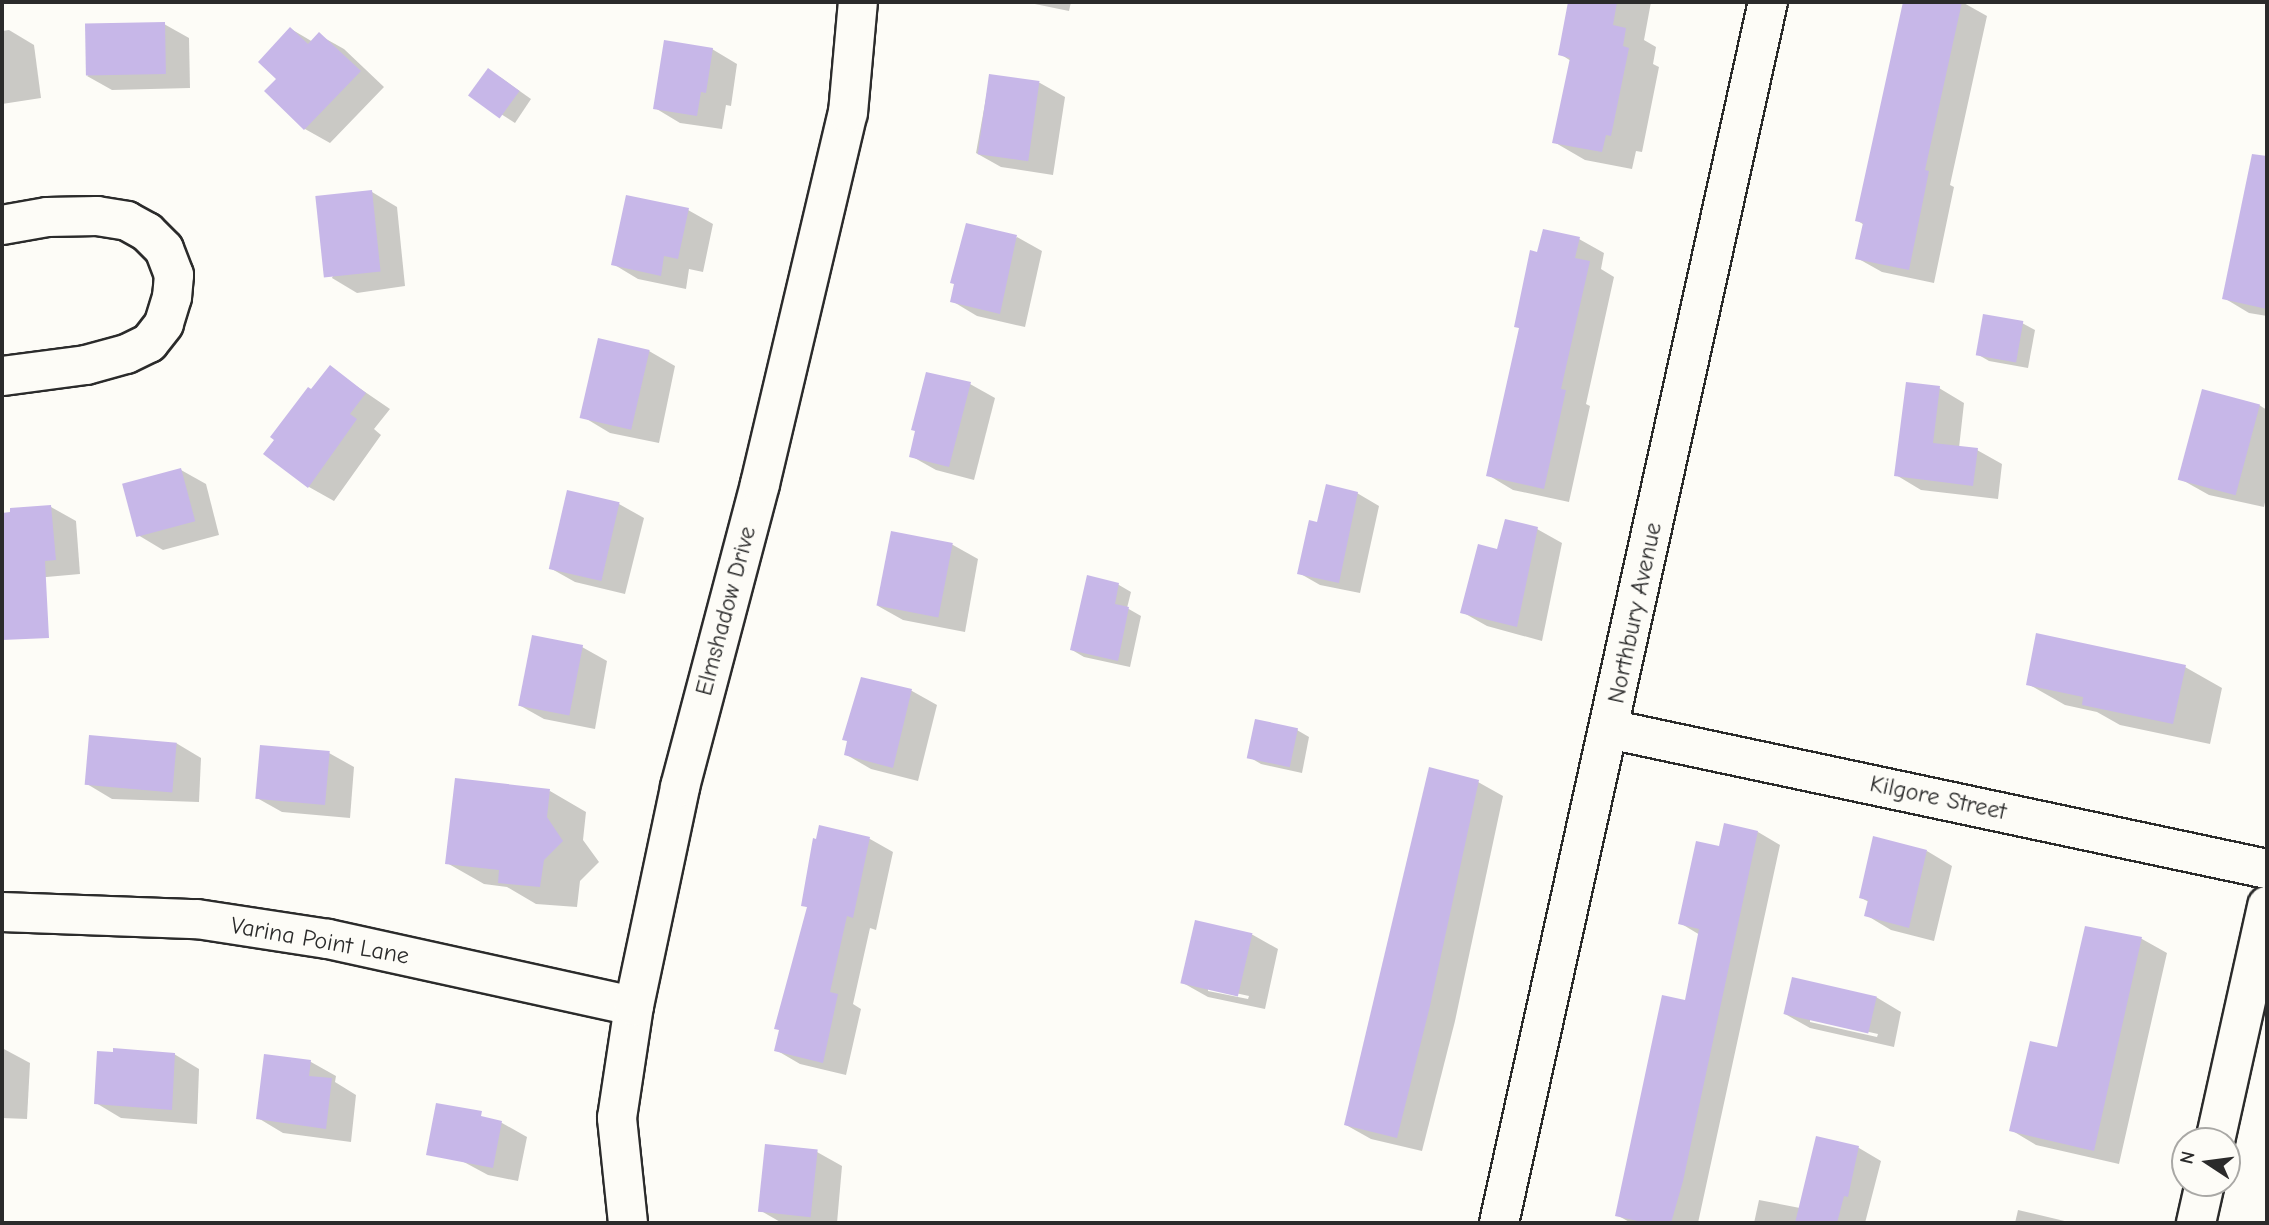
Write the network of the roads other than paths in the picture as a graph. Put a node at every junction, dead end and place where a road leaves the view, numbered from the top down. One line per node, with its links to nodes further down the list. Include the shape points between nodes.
1 (858, 2): 9 (street, Elmshadow Drive, via 848,113 760,484 680,787)
2 (1768, 2): 5 (street, Northbury Avenue)
3 (2, 225): 4 (street, via 47,217 97,216 127,222 147,232 164,249 174,275 164,324 149,342 86,365)
4 (2, 376)
5 (1609, 729): 6 (street, Kilgore Street); 13 (street, Northbury Avenue)
6 (2267, 869)
7 (2267, 906): 10 (street)
8 (2, 912): 9 (street, Varina Point Lane, via 197,919 328,939)
9 (634, 1006): 12 (street, Elmshadow Drive, via 617,1118)
10 (2218, 1127)
11 (2202, 1197): 14 (street)
12 (628, 1223)
13 (1499, 1223)
14 (2196, 1223)

